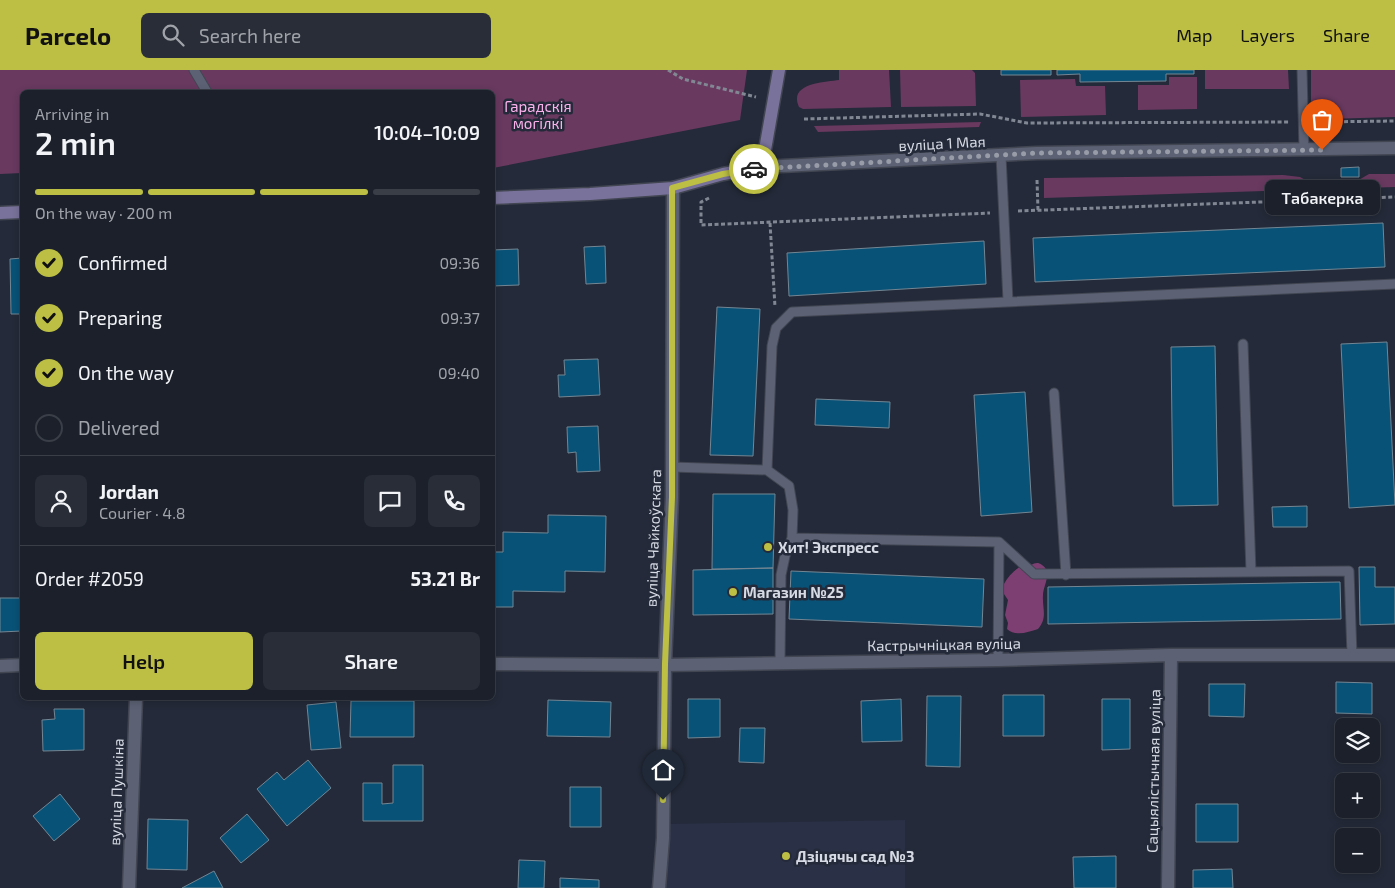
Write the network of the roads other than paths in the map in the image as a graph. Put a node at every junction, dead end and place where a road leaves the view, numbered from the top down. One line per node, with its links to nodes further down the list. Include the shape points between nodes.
1 (194, 70): 4 (lane)
2 (780, 70): 8 (main road)
3 (1302, 70): 6 (lane)
4 (207, 90)
5 (1395, 148): 6 (street, вуліца 1 Мая)
6 (1304, 150): 7 (street, вуліца 1 Мая)
7 (1001, 156): 8 (street, вуліца 1 Мая); 14 (lane)
8 (762, 167): 9 (main road, вуліца 1 Мая)
9 (672, 188): 10 (main road, вуліца 1 Мая); 17 (street, вуліца Чайкоўскага)
10 (495, 198)
11 (20, 212): 12 (main road)
12 (0, 213)
13 (1395, 284): 14 (lane)
14 (1008, 301): 18 (lane, via 792,312 776,328 772,346)
15 (1243, 344): 21 (lane)
16 (1054, 394): 22 (lane)
17 (672, 466): 18 (lane); 29 (street, вуліца Чайкоўскага)
18 (767, 470): 19 (lane, via 789,486 793,510)
19 (792, 538): 20 (lane); 27 (lane, via 784,556 782,575)
20 (999, 542): 22 (lane, via 1034,574); 26 (lane)
21 (1251, 572): 22 (lane); 24 (lane, via 1349,571)
22 (1066, 575)
23 (1171, 655): 24 (street, Кастрычніцкая вуліца); 26 (street, Кастрычніцкая вуліца); 35 (street, Сацыялістычная вуліца)
24 (1352, 655): 25 (street, Кастрычніцкая вуліца)
25 (1395, 655)
26 (998, 660): 27 (street, Кастрычніцкая вуліца)
27 (780, 662): 29 (street, Кастрычніцкая вуліца)
28 (495, 664): 29 (street, Кастрычніцкая вуліца)
29 (665, 664): 34 (street, вуліца Чайкоўскага, via 663,838)
30 (20, 665): 31 (street)
31 (0, 666)
32 (136, 700): 33 (street, вуліца Пушкіна)
33 (129, 888)
34 (659, 888)
35 (1168, 888)

